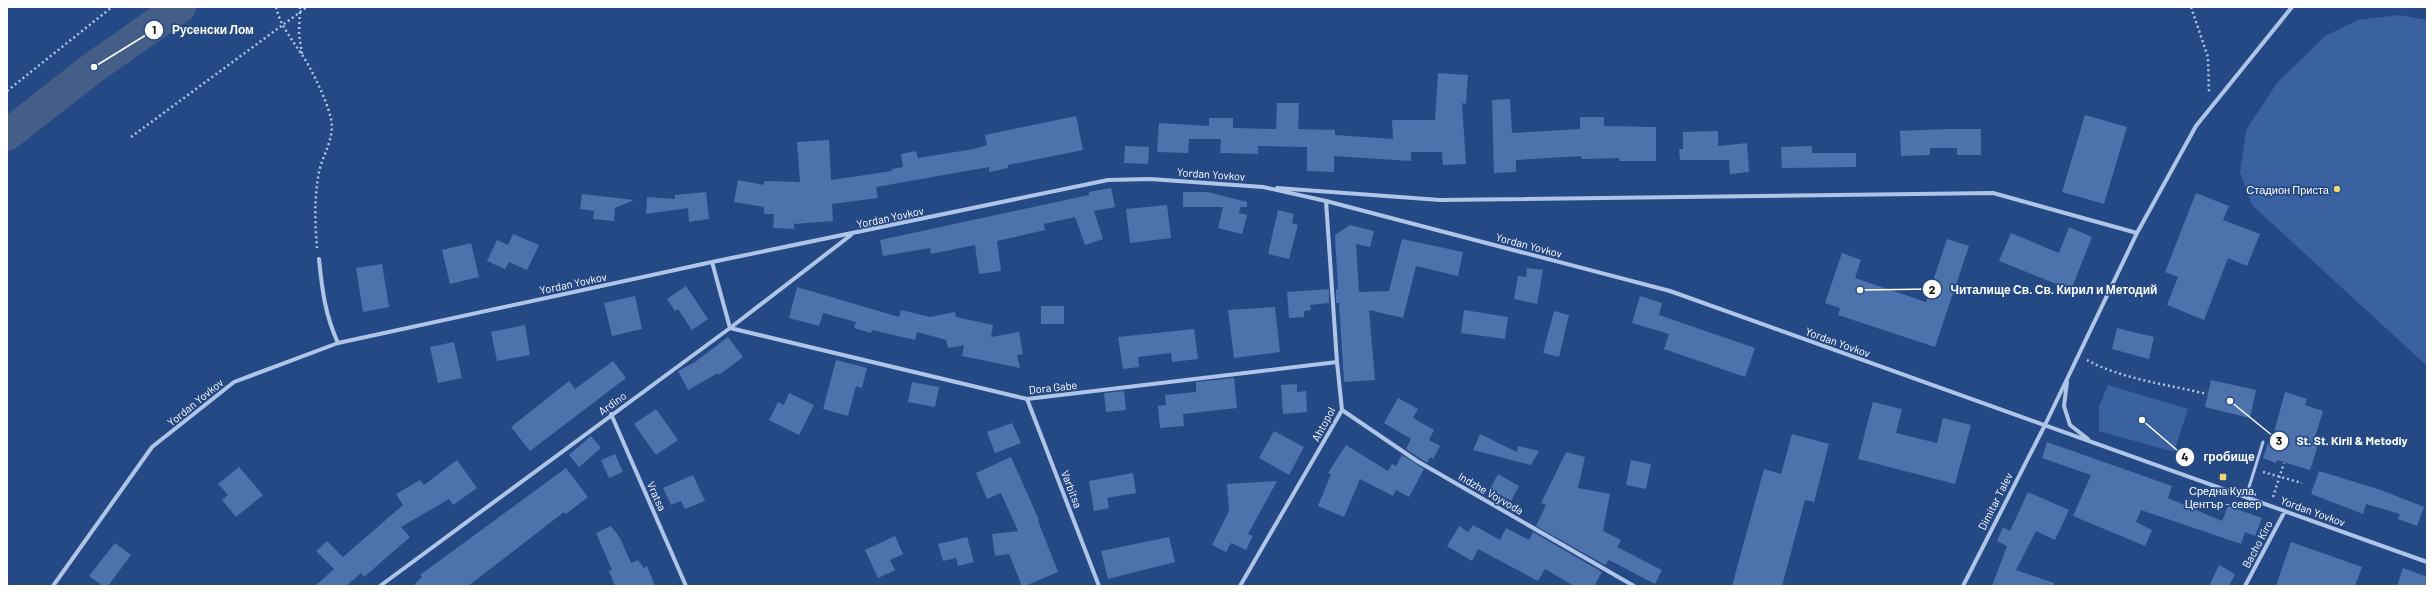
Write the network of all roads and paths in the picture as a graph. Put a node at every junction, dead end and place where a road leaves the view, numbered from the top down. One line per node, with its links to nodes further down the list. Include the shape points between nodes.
1 (112, 7): 10 (path)
2 (276, 7): 8 (path)
3 (300, 7): 7 (path)
4 (307, 7): 7 (path)
5 (2191, 7): 11 (path, via 2208,57)
6 (2292, 7): 11 (street, Dimitar Talev)
7 (300, 13): 8 (path); 9 (path, via 299,34)
8 (282, 24): 9 (path); 12 (path)
9 (303, 57): 17 (path, via 331,120 331,138 320,170 314,213)
10 (7, 91)
11 (2210, 108): 16 (street, Dimitar Talev, via 2196,126)
12 (131, 137)
13 (1263, 187): 14 (street, Yordan Yovkov); 15 (street, Yordan Yovkov, via 1150,179 1108,180); 16 (street, via 1440,200 1994,193)
14 (1326, 201): 22 (street, Ahtopol); 28 (street, Yordan Yovkov, via 1670,291)
15 (854, 233): 18 (street, Yordan Yovkov); 19 (street, Ardino)
16 (2137, 233): 21 (street, Dimitar Talev)
17 (318, 259): 20 (street, via 329,324)
18 (712, 262): 19 (street); 20 (street, Yordan Yovkov)
19 (730, 328): 25 (street, Dora Gabe); 27 (street, Ardino)
20 (338, 343): 39 (street, Yordan Yovkov, via 234,382 152,448)
21 (2078, 355): 23 (street, Dimitar Talev); 24 (path, via 2096,365)
22 (1337, 362): 25 (street, Dora Gabe); 26 (street, Ahtopol)
23 (2067, 377): 28 (street, Dimitar Talev); 29 (street, via 2064,406 2070,426)
24 (2207, 394)
25 (1028, 399): 42 (street, Varbitsa)
26 (1342, 410): 43 (street, Ahtopol); 44 (street, Indzhe Voyvoda, via 1417,460)
27 (611, 414): 40 (street, Ardino); 41 (street, Vratsa)
28 (2045, 425): 29 (street, Yordan Yovkov); 45 (street, Dimitar Talev)
29 (2091, 442): 35 (street, Yordan Yovkov)
30 (2263, 442): 32 (lane)
31 (2284, 463): 33 (path)
32 (2253, 469): 33 (path); 35 (lane)
33 (2280, 477): 34 (path); 36 (path)
34 (2302, 483)
35 (2246, 497): 36 (street, Yordan Yovkov)
36 (2270, 505): 37 (street, Yordan Yovkov)
37 (2285, 511): 38 (street, Yordan Yovkov); 46 (street, Bacho Kiro)
38 (2427, 562)
39 (53, 586)
40 (380, 586)
41 (686, 586)
42 (1099, 586)
43 (1240, 586)
44 (1634, 586)
45 (1962, 586)
46 (2244, 586)

